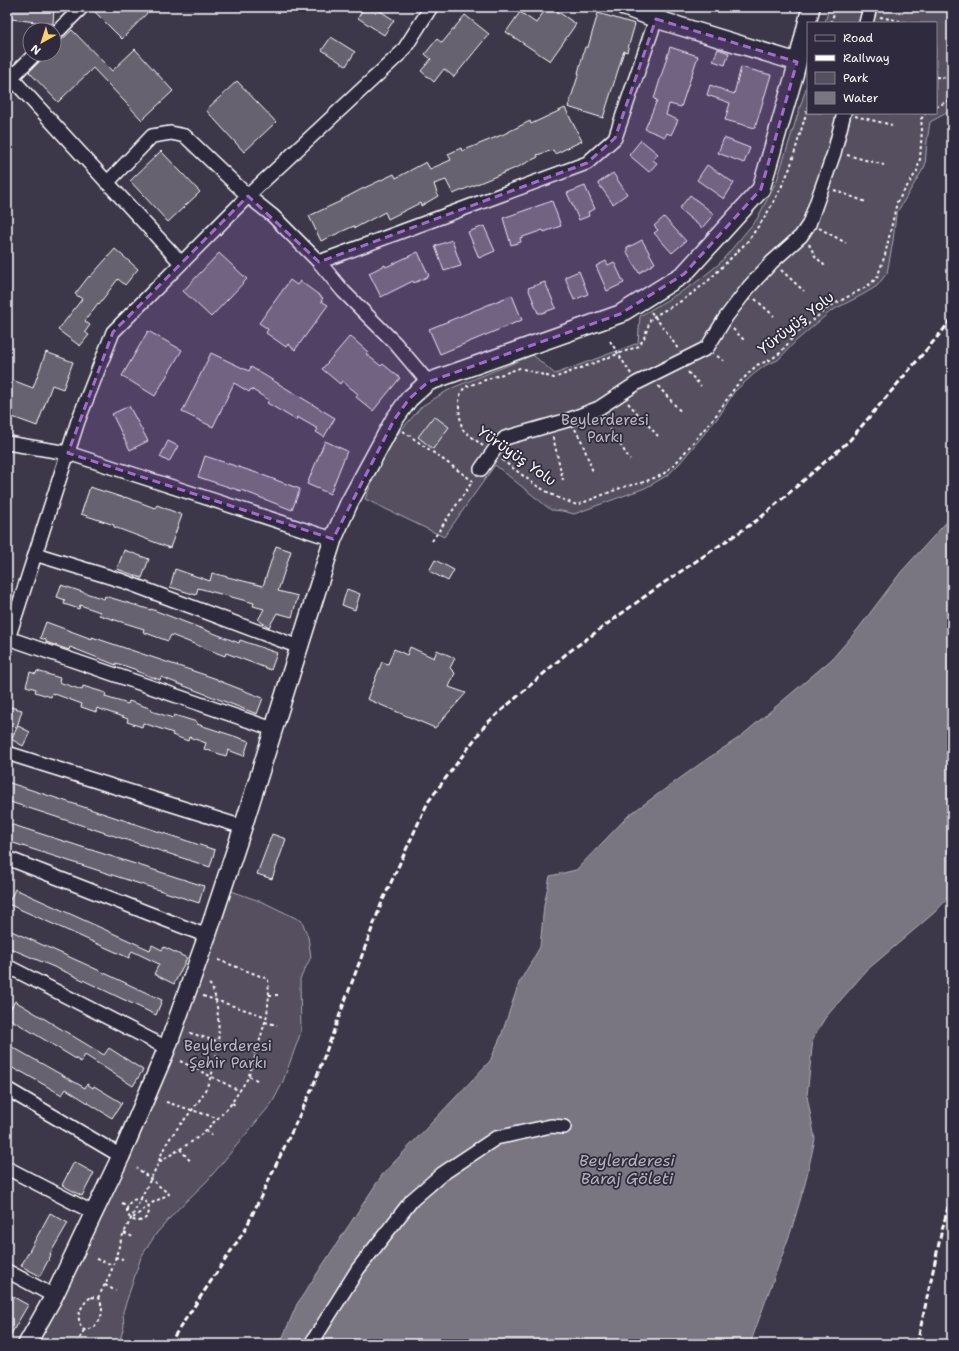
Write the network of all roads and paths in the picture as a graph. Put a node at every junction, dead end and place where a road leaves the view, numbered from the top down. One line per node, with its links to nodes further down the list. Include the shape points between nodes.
1 (82, 7): 11 (street)
2 (431, 7): 29 (street, via 403,51)
3 (625, 7): 7 (main road)
4 (811, 7): 8 (main road)
5 (836, 7): 9 (path)
6 (868, 15): 10 (path)
7 (656, 19): 13 (main road); 33 (street, via 615,138 586,163)
8 (808, 22)
9 (831, 22)
10 (905, 22)
11 (62, 27)
12 (807, 29): 13 (main road)
13 (802, 57): 39 (main road, via 761,189 684,274)
14 (25, 62): 15 (street)
15 (9, 75): 27 (street)
16 (937, 77): 17 (path)
17 (952, 78)
18 (952, 99): 19 (path)
19 (937, 106)
20 (807, 110): 40 (path, via 790,168 780,190 747,242 707,282 683,300)
21 (844, 114): 25 (street)
22 (848, 114): 24 (path)
23 (925, 114): 60 (path, Yürüyüş Yolu, via 921,119 920,159 917,171 897,202 877,278 830,307 794,335 780,353 757,366 736,386 717,414 675,464 662,475 577,505 537,486)
24 (892, 125)
25 (835, 152): 26 (path); 28 (street)
26 (884, 165)
27 (107, 183): 29 (street, via 152,136 171,133 186,136); 35 (street)
28 (823, 186): 30 (path); 31 (street)
29 (248, 196): 33 (street, via 273,216); 35 (street)
30 (866, 202)
31 (807, 228): 32 (path); 34 (street); 36 (path, via 815,256)
32 (846, 243)
33 (319, 262): 48 (street)
34 (772, 262): 37 (street); 38 (path)
35 (181, 263): 59 (street, via 113,332)
36 (826, 267)
37 (746, 291): 41 (path); 42 (street)
38 (804, 291)
39 (639, 302): 40 (path); 48 (main road, via 620,314)
40 (654, 316): 45 (path, Yürüyüş Yolu, via 639,346); 46 (path, via 666,331)
41 (774, 316)
42 (724, 320): 44 (path); 46 (street, via 707,348)
43 (610, 341): 45 (path)
44 (745, 341)
45 (618, 354): 49 (path); 60 (path, Yürüyüş Yolu, via 554,378 520,368 465,387 459,402 462,429)
46 (681, 360): 47 (street); 50 (path)
47 (649, 377): 49 (street); 53 (path)
48 (428, 382): 55 (main road, via 409,400)
49 (637, 383): 51 (street)
50 (700, 386)
51 (620, 394): 52 (street); 57 (path)
52 (598, 408): 54 (street); 61 (path)
53 (682, 413)
54 (569, 419): 56 (street); 63 (path, via 582,442)
55 (393, 423): 65 (path); 66 (main road, via 349,503)
56 (550, 425): 60 (street, via 505,438); 64 (path)
57 (658, 436)
58 (7, 443): 59 (street)
59 (68, 453): 66 (street); 68 (street)
60 (492, 453): 62 (street)
61 (630, 460)
62 (481, 469): 65 (path)
63 (593, 472)
64 (563, 480)
65 (473, 481): 67 (path)
66 (333, 539): 70 (main road)
67 (432, 541)
68 (35, 554): 69 (street); 70 (street, via 123,581)
69 (8, 640): 71 (street)
70 (299, 646): 71 (main road)
71 (273, 729): 73 (main road)
72 (7, 752): 73 (street)
73 (243, 827): 75 (main road)
74 (7, 858): 75 (street)
75 (206, 936): 88 (main road)
76 (216, 959): 79 (path, via 268,979)
77 (7, 966): 88 (street)
78 (208, 982): 82 (path)
79 (269, 995): 80 (path); 83 (path)
80 (280, 995)
81 (203, 996): 82 (path)
82 (216, 1000): 83 (path); 87 (path)
83 (267, 1017): 84 (path)
84 (265, 1022): 85 (path); 89 (path)
85 (277, 1025)
86 (190, 1033): 87 (path)
87 (218, 1041): 91 (path); 93 (path)
88 (167, 1048): 107 (main road)
89 (258, 1048): 90 (path); 91 (path)
90 (270, 1051)
91 (256, 1053): 94 (path)
92 (180, 1061): 93 (path)
93 (212, 1076): 97 (path); 101 (path)
94 (248, 1076): 95 (path); 97 (path)
95 (258, 1080)
96 (7, 1089): 107 (street)
97 (240, 1091): 99 (path)
98 (166, 1102): 101 (path)
99 (231, 1102): 100 (path); 102 (path)
100 (237, 1106)
101 (191, 1110): 102 (path); 108 (path, via 170,1136)
102 (218, 1118): 104 (path)
103 (564, 1128): 133 (street, via 552,1126 496,1138 442,1174 412,1200 358,1269)
104 (206, 1130): 105 (path); 106 (path)
105 (212, 1136)
106 (180, 1149): 108 (path); 109 (path)
107 (121, 1156): 117 (main road)
108 (159, 1162): 112 (path)
109 (191, 1162)
110 (7, 1168): 117 (street)
111 (138, 1168): 112 (path)
112 (150, 1178): 113 (path); 116 (path, via 170,1194)
113 (141, 1200): 115 (path, via 134,1200); 116 (path); 118 (path)
114 (122, 1203): 115 (path)
115 (128, 1206): 118 (path, via 127,1211)
116 (148, 1206): 118 (path); 118 (path, via 148,1213 144,1219)
117 (94, 1213): 128 (main road)
118 (132, 1219): 119 (path)
119 (124, 1233): 120 (path); 121 (path)
120 (133, 1237)
121 (116, 1257): 123 (path); 124 (path)
122 (96, 1259): 124 (path)
123 (124, 1259)
124 (113, 1265): 126 (path)
125 (7, 1271): 128 (street)
126 (105, 1285): 127 (path); 129 (path)
127 (116, 1291)
128 (54, 1296): 131 (main road)
129 (98, 1298): 130 (path, via 102,1304 102,1315 96,1326); 130 (path, via 91,1297 81,1308 79,1322)
130 (84, 1330): 132 (path)
131 (27, 1344)
132 (77, 1344)
133 (311, 1344)

